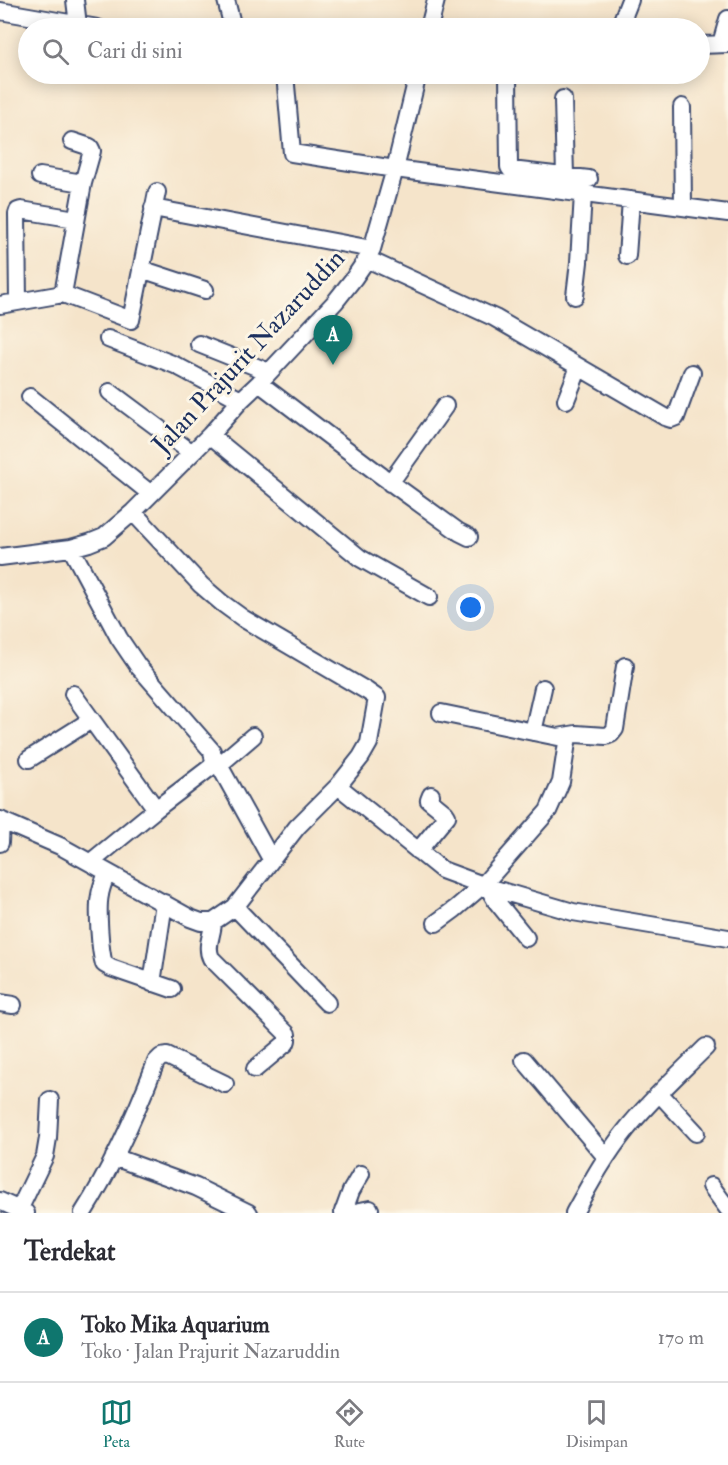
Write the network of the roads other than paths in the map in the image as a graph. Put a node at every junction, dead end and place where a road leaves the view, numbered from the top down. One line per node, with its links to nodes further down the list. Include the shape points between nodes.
1 (75, 0): 7 (street)
2 (226, 0): 8 (street)
3 (436, 0): 9 (street)
4 (630, 0): 10 (street)
5 (7, 8): 6 (street)
6 (49, 18)
7 (77, 18)
8 (230, 18)
9 (432, 18)
10 (624, 18)
11 (728, 19): 12 (street)
12 (724, 44)
13 (286, 84): 19 (street, via 292,153)
14 (416, 84): 19 (street, Jalan Prajurit Nazaruddin)
15 (508, 84): 21 (street, via 509,167)
16 (562, 99): 21 (street)
17 (682, 107): 25 (street)
18 (72, 141): 22 (street, via 92,149)
19 (395, 169): 23 (street); 28 (street, Jalan Prajurit Nazaruddin)
20 (40, 176): 22 (street)
21 (565, 176): 23 (street)
22 (83, 183): 27 (street)
23 (586, 186): 24 (street); 33 (street)
24 (632, 200): 25 (street); 29 (street)
25 (683, 207): 26 (street)
26 (728, 213)
27 (76, 219): 32 (street); 34 (street, via 18,211)
28 (369, 254): 30 (street, via 155,200); 38 (street, via 495,318); 40 (street, Jalan Prajurit Nazaruddin, via 335,302)
29 (627, 256)
30 (141, 269): 31 (street); 32 (street, via 131,320)
31 (205, 290)
32 (63, 294): 34 (street)
33 (574, 296)
34 (18, 302): 35 (street)
35 (0, 305)
36 (108, 339): 43 (street, via 175,365)
37 (199, 344): 40 (street)
38 (579, 367): 39 (street, via 671,419 676,417); 44 (street)
39 (692, 373)
40 (264, 378): 43 (street, Jalan Prajurit Nazaruddin); 48 (street)
41 (111, 392): 47 (street)
42 (30, 397): 49 (street)
43 (241, 400): 46 (street, Jalan Prajurit Nazaruddin)
44 (566, 400)
45 (445, 406): 48 (street)
46 (210, 435): 47 (street, Jalan Prajurit Nazaruddin); 54 (street, via 360,558)
47 (192, 453): 49 (street, Jalan Prajurit Nazaruddin)
48 (390, 483): 51 (street)
49 (151, 494): 50 (street, Jalan Prajurit Nazaruddin)
50 (133, 512): 52 (street, Jalan Prajurit Nazaruddin, via 104,537); 65 (street, via 222,603 376,698 369,743)
51 (469, 537)
52 (71, 548): 53 (street, Jalan Prajurit Nazaruddin); 64 (street, via 128,652 212,751)
53 (0, 557)
54 (429, 597)
55 (626, 666): 62 (street, via 611,734)
56 (543, 688): 60 (street)
57 (73, 694): 59 (street)
58 (441, 713): 60 (street)
59 (91, 720): 63 (street); 67 (street)
60 (533, 732): 62 (street)
61 (253, 736): 64 (street)
62 (568, 736): 74 (street, via 561,782 548,811)
63 (29, 759)
64 (216, 764): 67 (street); 71 (street)
65 (338, 786): 70 (street); 71 (street)
66 (431, 795): 70 (street, via 429,800 447,816)
67 (156, 809): 72 (street)
68 (0, 820): 69 (street); 72 (street)
69 (0, 843)
70 (418, 851): 74 (street, via 442,870)
71 (272, 859): 76 (street)
72 (91, 862): 73 (street)
73 (107, 872): 75 (street); 81 (street, via 99,897 104,964)
74 (486, 886): 78 (street); 79 (street, via 573,912); 80 (street)
75 (164, 903): 77 (street, via 190,918); 81 (street)
76 (235, 907): 77 (street); 83 (street)
77 (213, 922): 86 (street, via 208,948 211,958 287,1034 286,1042)
78 (436, 923)
79 (728, 935)
80 (526, 938)
81 (152, 983): 82 (street)
82 (172, 989)
83 (327, 1003)
84 (706, 1047): 88 (street)
85 (524, 1060): 92 (street)
86 (255, 1069)
87 (225, 1084): 91 (street, via 167,1056 160,1057)
88 (660, 1094): 90 (street); 92 (street)
89 (50, 1100): 98 (street, via 45,1156)
90 (696, 1133)
91 (114, 1157): 100 (street); 101 (street, via 196,1187)
92 (606, 1157): 102 (street)
93 (361, 1174): 99 (street)
94 (711, 1186): 97 (street)
95 (0, 1201): 98 (street)
96 (370, 1209): 99 (street)
97 (728, 1209)
98 (22, 1211)
99 (343, 1212)
100 (82, 1213)
101 (249, 1213)
102 (574, 1213)

